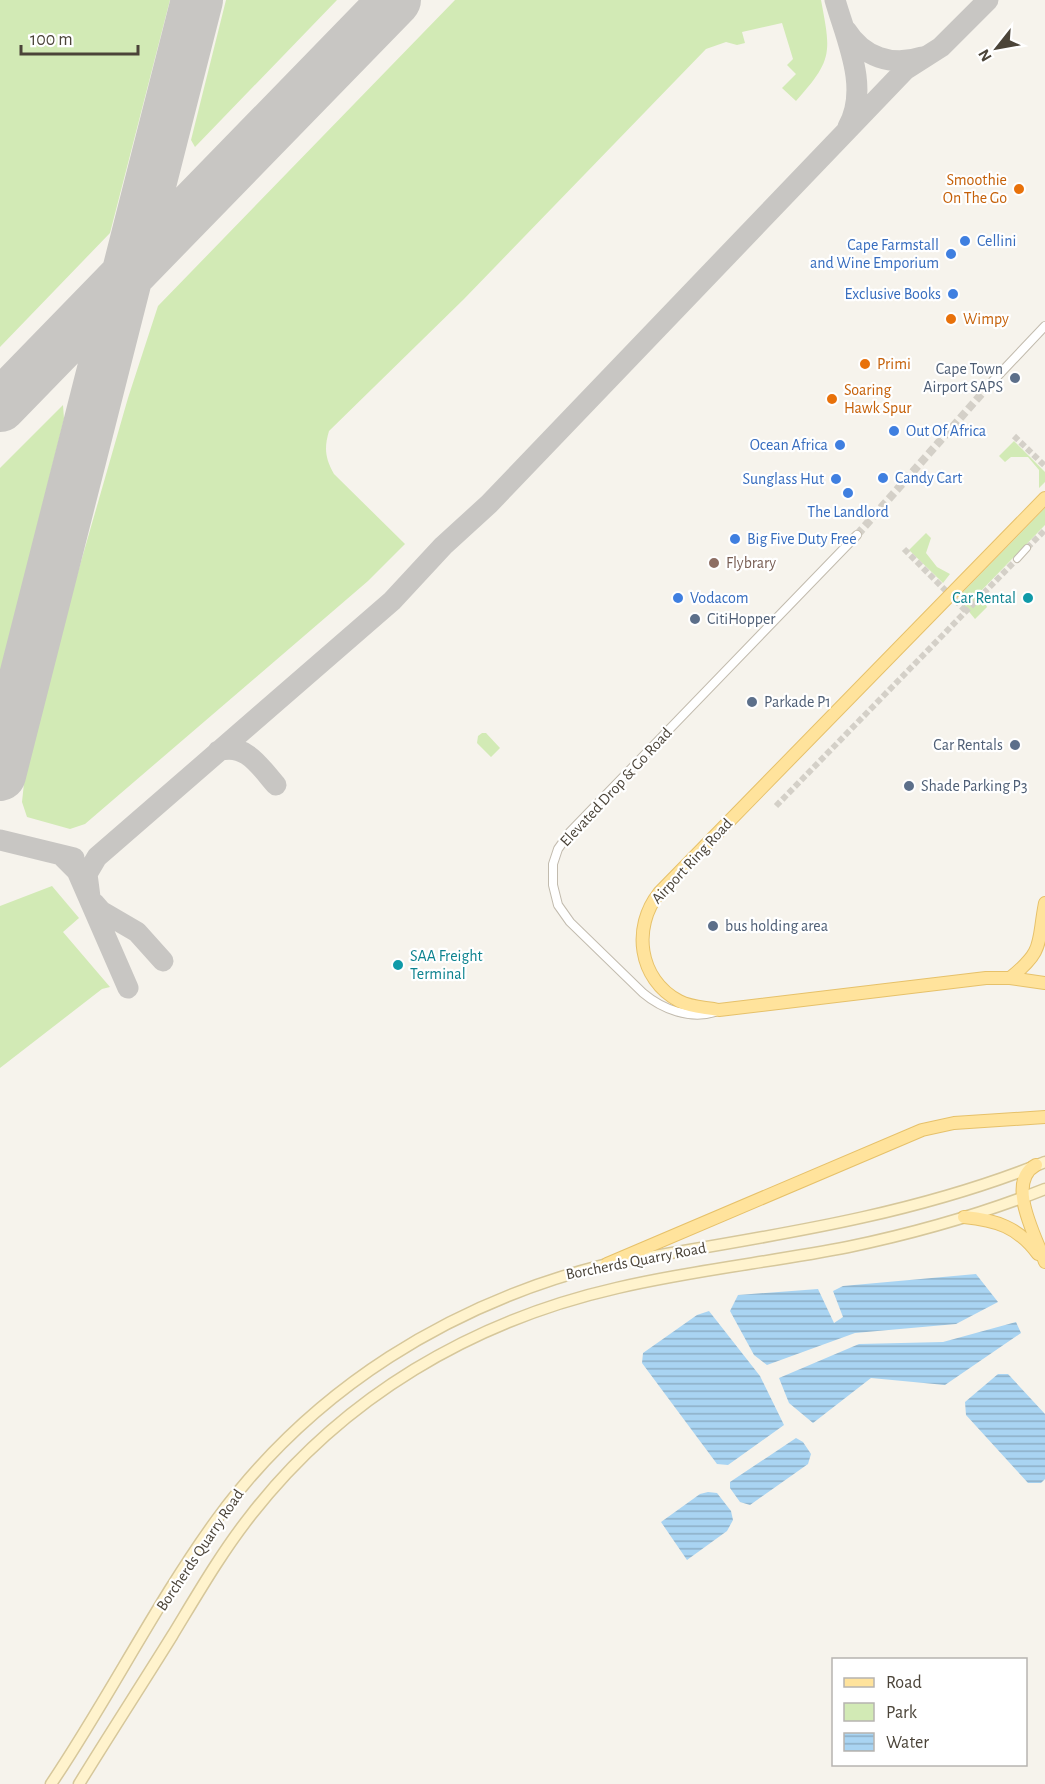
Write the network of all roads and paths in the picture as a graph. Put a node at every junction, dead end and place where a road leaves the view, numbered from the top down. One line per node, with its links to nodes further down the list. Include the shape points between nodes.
1 (1045, 326): 2 (street)
2 (992, 382)
3 (1045, 498): 10 (main road, Airport Ring Road, via 653,901 642,936 650,972 663,989 680,1001)
4 (857, 535): 10 (street, Elevated Drop & Go Road, via 561,844 552,874 556,900 570,922 651,1000 686,1014 706,1015)
5 (1027, 548): 6 (street)
6 (1017, 559)
7 (1045, 903): 8 (main road, via 1041,947 1031,962)
8 (1010, 978): 9 (main road, Airport Ring Road); 10 (main road, Airport Ring Road)
9 (1042, 985)
10 (719, 1010)
11 (1045, 1117): 16 (main road, via 954,1123 922,1130)
12 (1041, 1164): 14 (main road, via 1024,1177); 16 (main road, Borcherds Quarry Road, via 864,1217)
13 (1045, 1189): 14 (main road, Borcherds Quarry Road)
14 (1023, 1198): 15 (main road, Borcherds Quarry Road); 17 (main road)
15 (964, 1216): 17 (main road, via 989,1219 1011,1228 1026,1239); 19 (main road, Borcherds Quarry Road, via 854,1246 654,1280 548,1305 467,1339 410,1371 332,1430 256,1508 218,1561)
16 (607, 1264): 18 (main road, Borcherds Quarry Road, via 543,1281 443,1324 370,1369 295,1430 250,1478 204,1538)
17 (1045, 1264)
18 (51, 1784)
19 (78, 1784)

